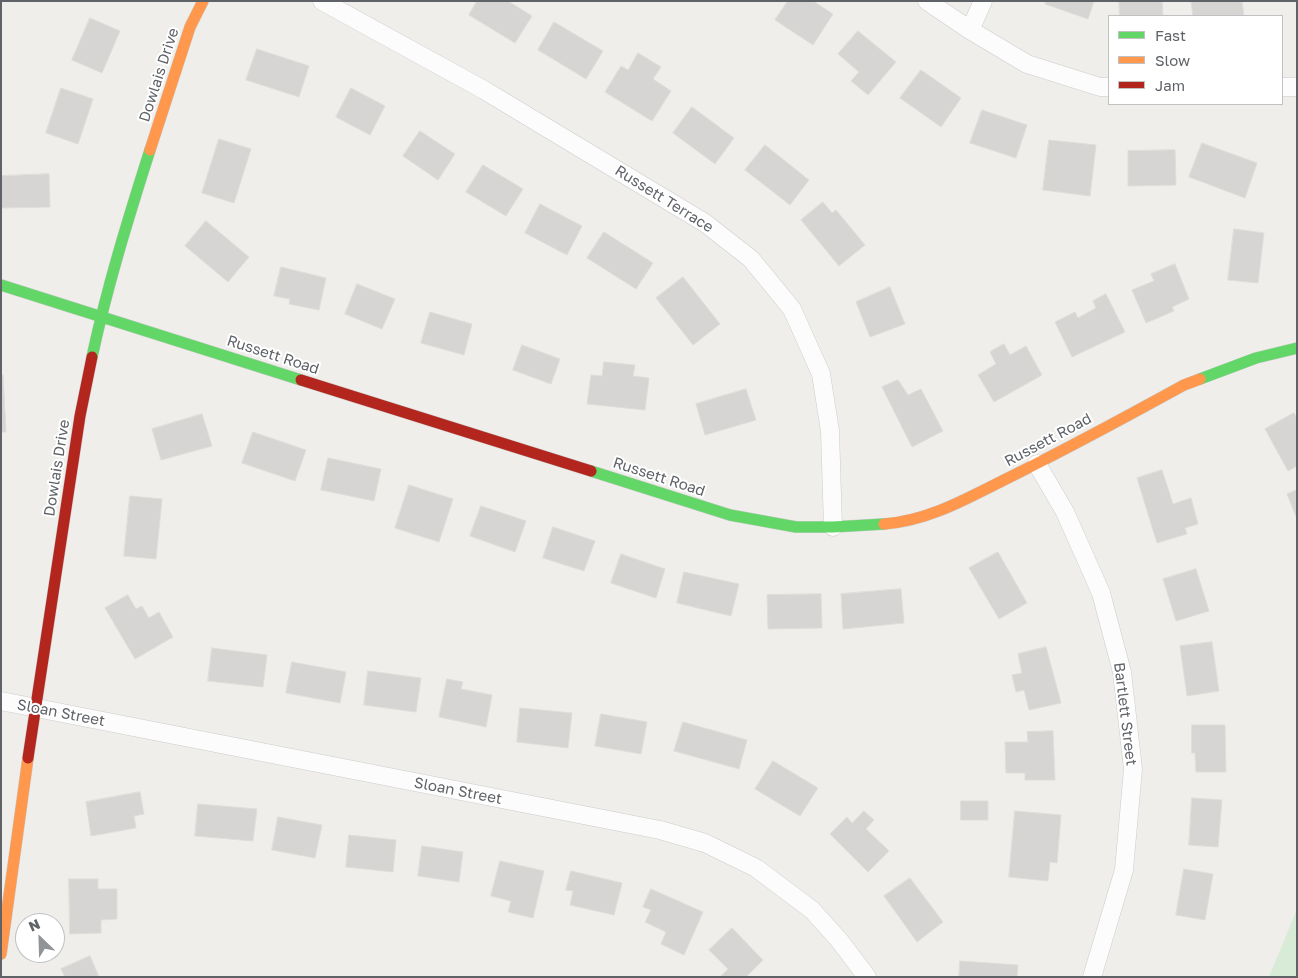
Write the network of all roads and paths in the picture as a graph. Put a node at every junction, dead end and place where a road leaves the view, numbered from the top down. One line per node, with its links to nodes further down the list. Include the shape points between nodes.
1 (203, 1): 10 (street, Dowlais Drive, via 190,27 121,240)
2 (322, 1): 13 (street, Russett Terrace, via 484,90 705,223 752,259 792,308 821,374 830,431)
3 (927, 1): 5 (street)
4 (983, 1): 5 (street)
5 (970, 30): 7 (street, via 1027,64)
6 (1297, 86): 8 (street)
7 (1108, 87)
8 (1283, 87)
9 (1, 284): 10 (street, Russett Road)
10 (101, 316): 13 (street, Russett Road, via 730,515 796,527); 15 (street, Dowlais Drive, via 80,416)
11 (1297, 348): 12 (street, Russett Road, via 1256,358 1184,385)
12 (1036, 464): 13 (street, Russett Road, via 941,511 897,523); 18 (street, Bartlett Street, via 1065,512 1101,592 1122,672 1133,769 1124,870)
13 (833, 527)
14 (1, 701): 15 (street, Sloan Street)
15 (35, 709): 16 (street, Dowlais Drive); 17 (street, Sloan Street, via 660,830 705,844 756,868 812,910 840,940)
16 (1, 954)
17 (866, 977)
18 (1092, 977)

